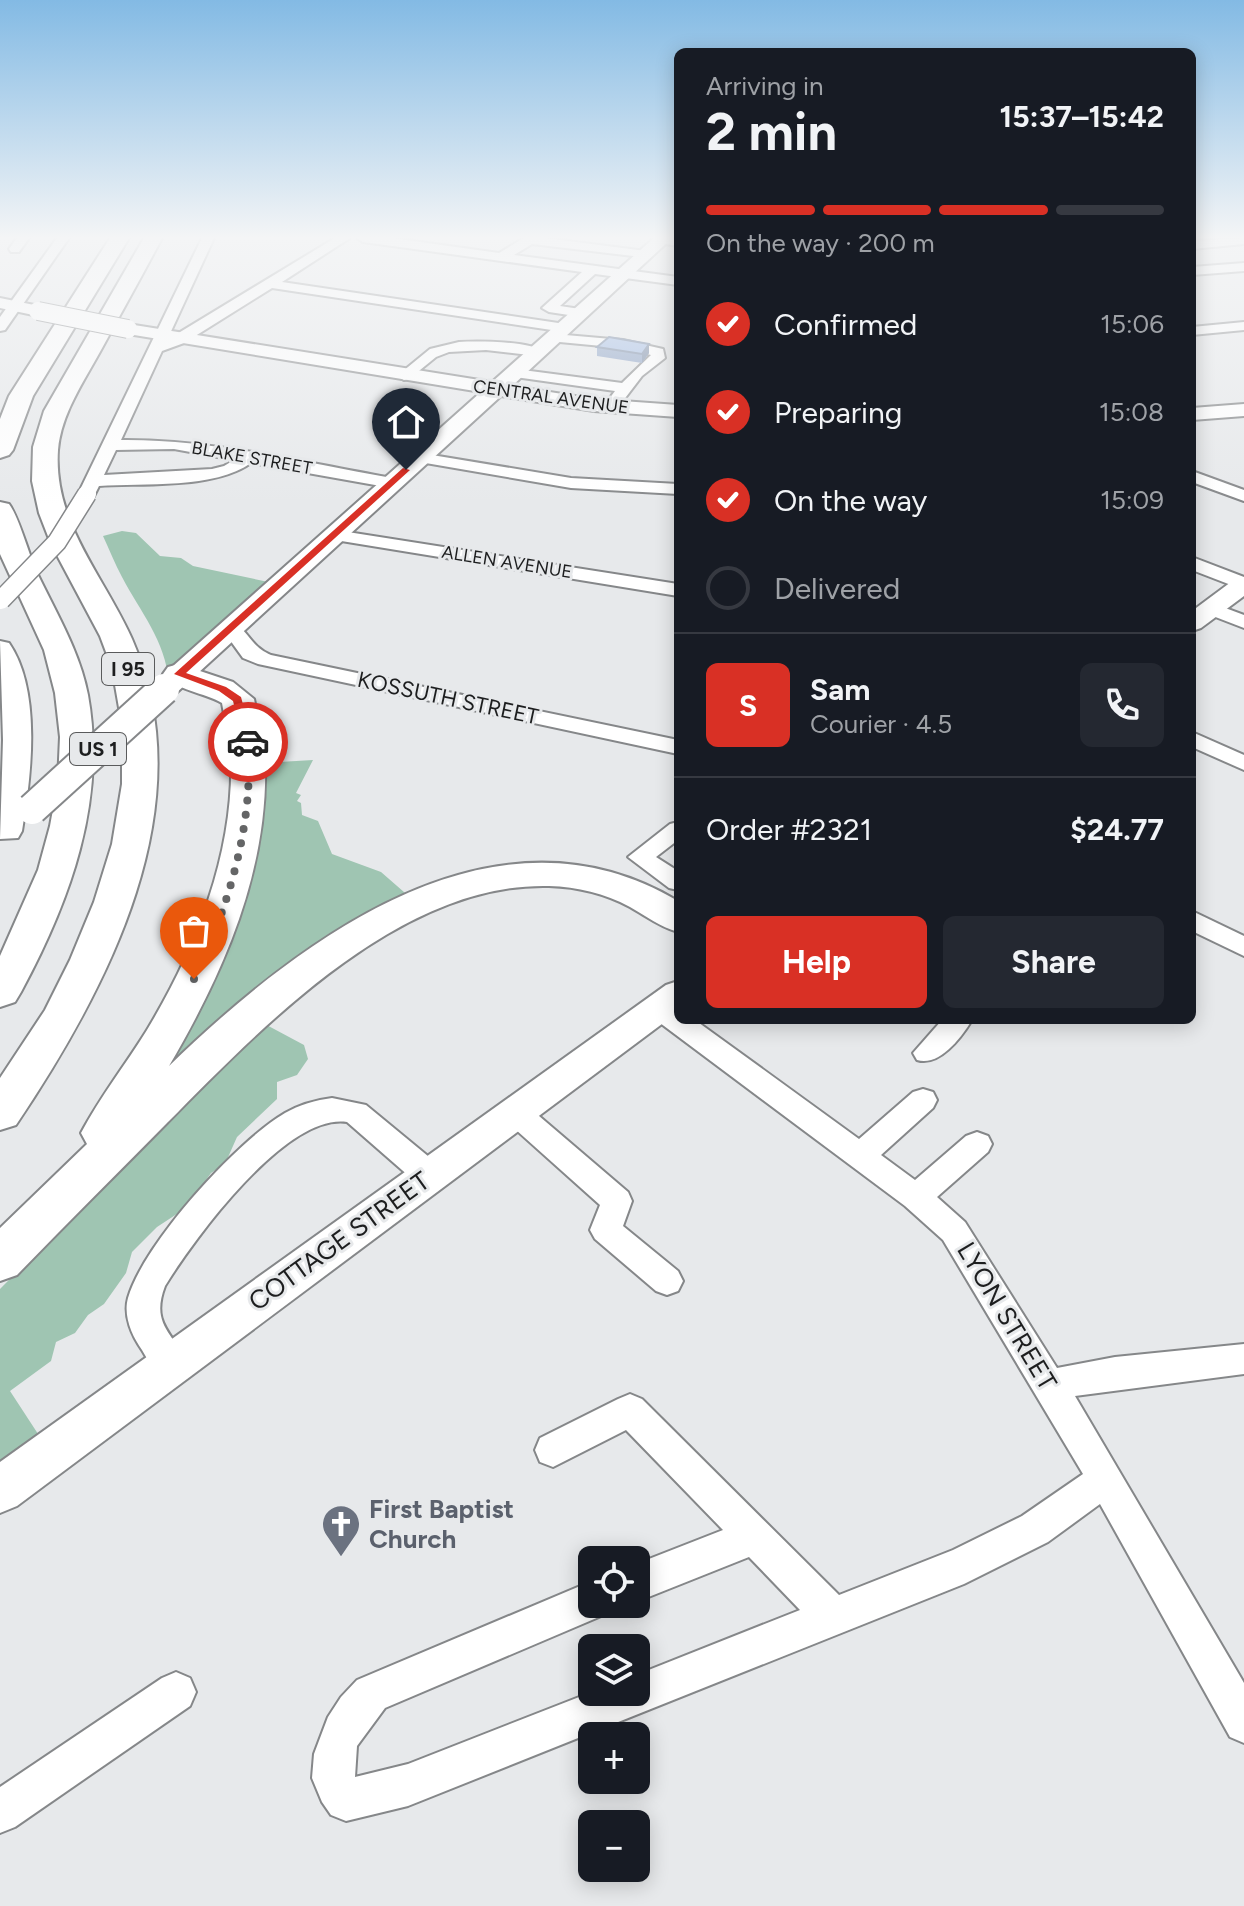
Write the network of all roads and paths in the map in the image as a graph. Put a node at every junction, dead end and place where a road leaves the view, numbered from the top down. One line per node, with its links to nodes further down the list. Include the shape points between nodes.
1 (50, 327): 14 (highway)
2 (65, 327): 25 (highway, via 15,408)
3 (103, 327): 62 (highway, I 95, via 56,411 43,462 45,491 60,533 114,632 128,670 140,736 136,815 122,876 92,952 56,1025)
4 (118, 327): 12 (main road, CENTRAL AVENUE, bridge)
5 (172, 327): 12 (street)
6 (191, 327): 12 (street)
7 (536, 327): 11 (street)
8 (566, 327): 11 (main road, US 1)
9 (1234, 327): 10 (street)
10 (1196, 331)
11 (553, 339): 13 (street); 15 (main road, US 1); 16 (street, via 446,348)
12 (166, 341): 16 (main road, CENTRAL AVENUE); 24 (street)
13 (583, 354): 17 (street); 18 (street, via 623,344 658,352 658,358 631,372)
14 (10, 372)
15 (515, 373): 17 (street); 19 (main road, US 1)
16 (404, 376): 19 (main road, CENTRAL AVENUE)
17 (557, 379): 18 (street)
18 (625, 388): 20 (street)
19 (496, 390): 20 (main road, CENTRAL AVENUE); 27 (main road, US 1)
20 (611, 407): 22 (main road, CENTRAL AVENUE)
21 (1244, 410): 23 (main road)
22 (674, 411)
23 (1196, 414)
24 (110, 445): 26 (street, BLAKE STREET, via 174,444); 28 (street)
25 (0, 450)
26 (249, 456): 29 (street); 31 (street, BLAKE STREET)
27 (420, 458): 31 (main road, US 1); 33 (street, via 571,483)
28 (102, 463): 29 (street, via 166,461); 32 (street)
29 (230, 470): 32 (street)
30 (1196, 478): 34 (street)
31 (392, 483): 36 (main road, US 1)
32 (90, 488): 40 (street, bridge, via 57,542)
33 (674, 489)
34 (1244, 496)
35 (0, 510): 55 (highway, I 95, via 64,664 77,750 60,856 38,916)
36 (335, 535): 39 (street, ALLEN AVENUE); 43 (main road, US 1)
37 (1196, 565): 38 (street)
38 (1244, 584): 41 (main road)
39 (674, 589)
40 (1, 600)
41 (1202, 616): 42 (street)
42 (1244, 622)
43 (232, 629): 45 (main road, US 1); 47 (street, KOSSUTH STREET, via 250,654 265,660)
44 (0, 649): 50 (main road, via 17,726 16,791)
45 (172, 682): 50 (main road, US 1, bridge); 67 (highway, via 238,699 249,778 233,878 201,963 152,1057 90,1155)
46 (1196, 741): 48 (street)
47 (674, 746)
48 (1244, 763)
49 (674, 832): 51 (street, via 640,857)
50 (4, 834)
51 (674, 879)
52 (674, 917): 67 (highway, via 622,887 545,873 480,882 398,915 324,957 256,1009)
53 (1196, 922): 54 (street)
54 (1244, 947)
55 (0, 992)
56 (668, 1000): 61 (main road, COTTAGE STREET)
57 (698, 1024): 64 (street, LYON STREET)
58 (954, 1024): 59 (street)
59 (927, 1053)
60 (923, 1100): 64 (street)
61 (515, 1112): 65 (main road, COTTAGE STREET); 69 (street, via 617,1201 606,1230)
62 (0, 1113)
63 (977, 1144): 66 (street)
64 (860, 1156): 66 (street, LYON STREET)
65 (429, 1175): 71 (main road, COTTAGE STREET); 71 (street, via 356,1113 328,1109 290,1124 222,1188 151,1283 144,1319 150,1337)
66 (916, 1197): 72 (street, LYON STREET, via 954,1231)
67 (41, 1219): 68 (highway)
68 (0, 1260)
69 (667, 1281)
70 (1244, 1359): 72 (street)
71 (171, 1364): 75 (main road, COTTAGE STREET)
72 (1049, 1385): 74 (street, LYON STREET)
73 (553, 1450): 76 (street, via 630,1410)
74 (1107, 1481): 79 (street, via 1004,1547); 81 (street, LYON STREET)
75 (0, 1490)
76 (755, 1536): 77 (street); 79 (street)
77 (650, 1577)
78 (578, 1606): 79 (street, via 371,1694 350,1716 334,1754 333,1781 346,1800 408,1785)
79 (834, 1617)
80 (176, 1692): 82 (street)
81 (1244, 1723)
82 (0, 1812)

